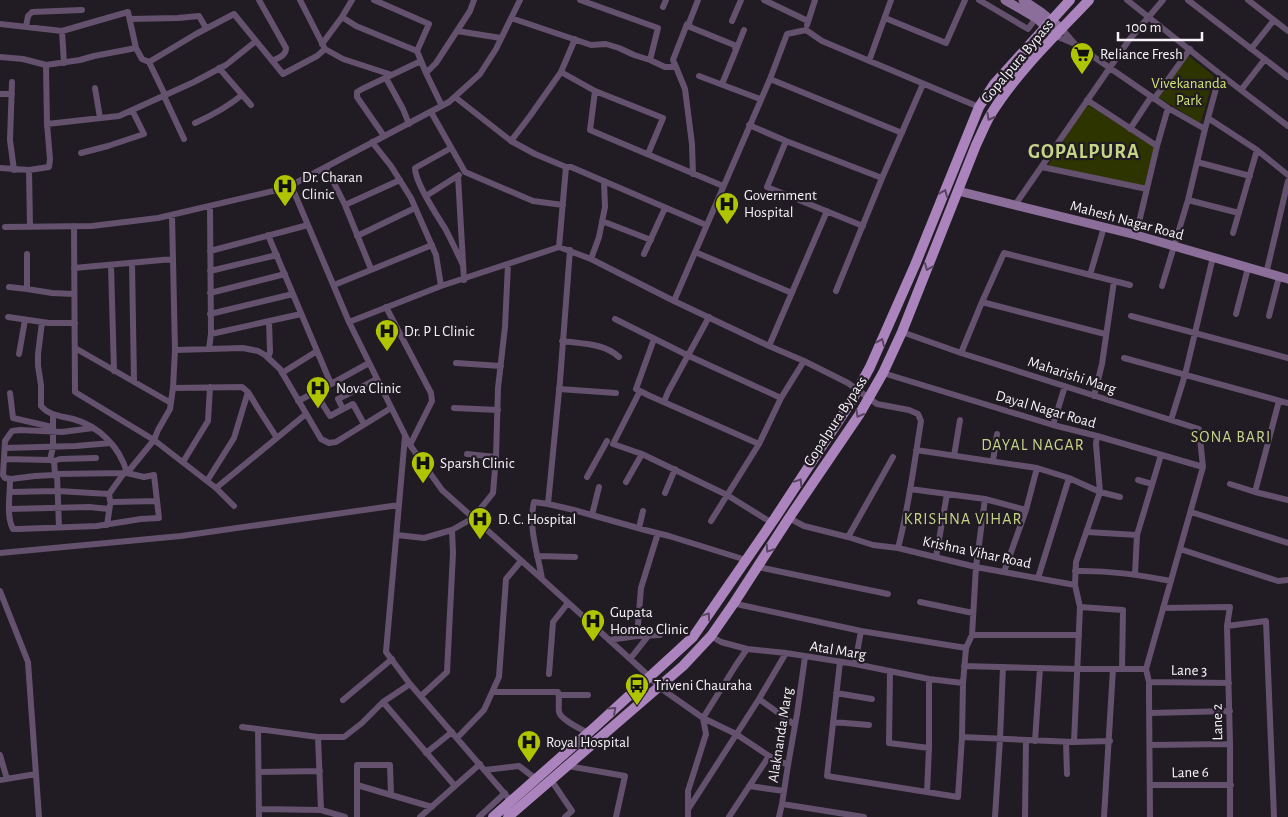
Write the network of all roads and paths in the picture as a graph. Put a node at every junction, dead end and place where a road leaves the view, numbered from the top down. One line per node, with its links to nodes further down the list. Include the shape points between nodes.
1 (259, 0): 60 (street, via 286,48 285,54)
2 (300, 0): 51 (street)
3 (352, 0): 29 (street)
4 (374, 0): 56 (street, via 429,24)
5 (474, 0): 45 (street)
6 (520, 0): 30 (street)
7 (580, 0): 59 (street, via 658,28)
8 (666, 0): 26 (street)
9 (698, 0): 55 (street, via 690,27 734,45)
10 (741, 0): 35 (street)
11 (764, 0): 36 (street)
12 (815, 0): 36 (street)
13 (891, 0): 31 (street)
14 (965, 0): 31 (street, via 946,43)
15 (979, 0): 32 (street, via 1028,29)
16 (1005, 0): 32 (street)
17 (1023, 0): 25 (street)
18 (1070, 0): 37 (main road, Gopalpura Bypass)
19 (1089, 0): 47 (main road, Gopalpura Bypass)
20 (1127, 0): 28 (street)
21 (1163, 0): 28 (street)
22 (1188, 0): 54 (street)
23 (1248, 0): 24 (street)
24 (1257, 2): 34 (street)
25 (1032, 3): 37 (street)
26 (663, 7)
27 (82, 10): 40 (street, via 32,12)
28 (1148, 17): 53 (street); 68 (street)
29 (342, 18): 51 (street); 56 (street)
30 (511, 18): 48 (street); 49 (street)
31 (885, 18): 61 (street)
32 (1036, 18): 37 (street)
33 (130, 19): 41 (street, via 199,16); 44 (street, via 128,12); 52 (street)
34 (1274, 20): 46 (street); 54 (street)
35 (732, 21)
36 (808, 22): 43 (street)
37 (1048, 23): 47 (street); 92 (main road, Gopalpura Bypass, via 994,84)
38 (0, 24): 40 (street)
39 (687, 24): 66 (street, via 673,60)
40 (26, 27): 44 (street)
41 (206, 28): 50 (street, via 234,14); 62 (street)
42 (744, 30): 55 (street)
43 (806, 30): 61 (street, via 822,41); 75 (street, via 787,34)
44 (62, 31): 64 (street)
45 (457, 31): 48 (street); 69 (street, via 436,63)
46 (1288, 31)
47 (1059, 33): 68 (street); 135 (main road, Gopalpura Bypass, one-way to 135, via 1009,89 990,116)
48 (502, 38): 86 (street, via 480,74)
49 (575, 39): 59 (street, via 591,45 606,44); 70 (street)
50 (256, 41): 60 (street); 67 (street)
51 (324, 47): 60 (street, via 317,56 283,74); 72 (street, via 343,59)
52 (136, 48): 62 (street, via 142,59); 64 (street)
53 (1190, 49): 71 (street); 87 (street)
54 (1251, 49): 58 (street)
55 (736, 50): 77 (street)
56 (417, 51): 63 (street)
57 (0, 57): 65 (street)
58 (1265, 59): 74 (street); 80 (street)
59 (650, 60): 66 (street, via 664,67)
60 (272, 61)
61 (869, 61): 78 (street)
62 (149, 62): 85 (street)
63 (421, 62): 69 (street); 72 (street)
64 (64, 63): 65 (street)
65 (46, 65): 99 (street)
66 (676, 67): 124 (street, via 685,89)
67 (219, 68): 84 (street); 85 (street)
68 (1109, 68): 87 (street); 89 (street)
69 (426, 72): 91 (street)
70 (561, 72): 81 (street); 108 (street)
71 (1220, 74): 80 (street); 97 (street)
72 (389, 76): 100 (street); 106 (street, via 357,92)
73 (699, 76): 77 (street)
74 (1288, 77)
75 (770, 79): 88 (street); 105 (street)
76 (12, 82): 83 (street)
77 (722, 84): 88 (street)
78 (923, 84): 92 (street); 105 (street)
79 (95, 88): 96 (street)
80 (1241, 90): 102 (street)
81 (595, 91): 115 (street, via 590,130); 115 (street, via 663,118)
82 (0, 94): 83 (street)
83 (12, 94): 121 (street, via 10,140)
84 (242, 95): 90 (street); 98 (street, via 218,113)
85 (164, 96): 94 (street); 107 (street)
86 (455, 97): 91 (street); 108 (street)
87 (1152, 98): 93 (street); 103 (street)
88 (760, 99): 101 (street)
89 (1086, 100): 103 (street); 119 (street)
90 (250, 105)
91 (442, 106): 95 (street)
92 (979, 107): 246 (main road, Gopalpura Bypass, one-way to 92, via 915,265)
93 (1168, 108): 104 (street); 111 (street)
94 (132, 110): 96 (street, via 119,116); 114 (street, via 144,134)
95 (431, 112): 100 (street); 112 (street)
96 (100, 118): 99 (street)
97 (1208, 118): 104 (street); 113 (street)
98 (195, 123)
99 (47, 124): 122 (street, via 49,167)
100 (409, 124): 106 (street)
101 (749, 124): 109 (street); 133 (street)
102 (1288, 126)
103 (1130, 129): 111 (street)
104 (1204, 129): 116 (street)
105 (902, 133): 128 (street)
106 (384, 136): 110 (street)
107 (184, 139)
108 (511, 141): 118 (street)
109 (786, 141): 128 (street); 144 (street, via 767,187)
110 (372, 142): 117 (street); 129 (street)
111 (1157, 146): 134 (street)
112 (451, 148): 123 (street); 136 (street, via 415,168 415,175)
113 (1257, 150): 125 (street); 127 (street)
114 (81, 153)
115 (648, 154): 124 (street)
116 (1197, 162): 127 (street); 137 (street)
117 (326, 167): 132 (street); 138 (street)
118 (566, 167): 130 (street, via 571,166); 139 (street)
119 (1042, 167): 134 (street); 140 (street)
120 (0, 168): 121 (street)
121 (14, 170): 122 (street)
122 (29, 170): 153 (street)
123 (464, 172): 126 (street); 139 (street, via 533,201)
124 (693, 174): 133 (street)
125 (1288, 175)
126 (458, 176): 136 (street); 175 (street)
127 (1250, 176): 145 (street)
128 (882, 178): 151 (street)
129 (400, 180): 138 (street); 142 (street)
130 (604, 181): 143 (street); 147 (street)
131 (1288, 181): 181 (street)
132 (291, 185): 141 (street); 148 (street)
133 (723, 186): 149 (street)
134 (1147, 189): 157 (street)
135 (958, 191): 140 (street, Mahesh Nagar Road); 213 (main road, Gopalpura Bypass, one-way to 213)
136 (426, 196): 175 (street)
137 (1188, 200): 145 (street); 161 (street)
138 (345, 205): 158 (street)
139 (563, 205): 162 (street)
140 (1015, 205): 154 (street, Mahesh Nagar Road)
141 (210, 206): 146 (street); 163 (street)
142 (415, 208): 158 (street); 160 (street)
143 (665, 208): 149 (street); 159 (street)
144 (828, 211): 151 (street); 194 (street)
145 (1239, 213): 155 (street)
146 (172, 215): 150 (street); 170 (street)
147 (602, 221): 159 (street); 171 (street)
148 (308, 225): 156 (street); 186 (street)
149 (706, 225): 165 (street)
150 (74, 226): 153 (street); 176 (street)
151 (863, 226): 192 (street)
152 (5, 227): 153 (street)
153 (30, 227)
154 (1104, 227): 157 (street, Mahesh Nagar Road); 182 (street)
155 (1233, 233)
156 (268, 235): 163 (street); 168 (street)
157 (1136, 235): 161 (street, Mahesh Nagar Road)
158 (357, 236): 178 (street)
159 (651, 240): 167 (street)
160 (432, 245): 178 (street); 188 (street)
161 (1175, 246): 169 (street, Mahesh Nagar Road); 189 (street)
162 (559, 247): 164 (street); 173 (street)
163 (210, 250): 179 (street)
164 (570, 250): 171 (street); 218 (street)
165 (695, 252): 194 (street); 197 (street)
166 (27, 254): 191 (street)
167 (644, 254)
168 (277, 255): 179 (street); 180 (street)
169 (1213, 257): 177 (street, Mahesh Nagar Road); 214 (street)
170 (173, 259): 172 (street); 222 (street)
171 (591, 259): 197 (street)
172 (132, 262): 174 (street); 240 (street)
173 (508, 264): 184 (street); 234 (street)
174 (111, 265): 176 (street); 235 (street)
175 (463, 266): 184 (street)
176 (74, 268): 195 (street)
177 (1248, 268): 181 (street, Mahesh Nagar Road); 202 (street)
178 (371, 269): 186 (street)
179 (210, 271): 193 (street)
180 (285, 274): 193 (street); 196 (street)
181 (1266, 274): 183 (street, Mahesh Nagar Road)
182 (1090, 275): 185 (street); 198 (street, via 1004,253)
183 (1283, 278): 204 (street)
184 (461, 280): 188 (street)
185 (1114, 281): 187 (street); 216 (street)
186 (334, 285): 211 (street)
187 (1130, 285)
188 (441, 286): 199 (street)
189 (1162, 286)
190 (9, 287): 191 (street)
191 (27, 289): 195 (street)
192 (836, 291)
193 (210, 293): 200 (street)
194 (792, 293): 219 (street)
195 (74, 294): 212 (street)
196 (293, 294): 200 (street); 201 (street)
197 (674, 301): 206 (street)
198 (982, 302): 216 (street); 224 (street)
199 (386, 307): 211 (street); 279 (street, via 431,393 432,401)
200 (210, 314): 215 (street)
201 (301, 314): 209 (street); 223 (street)
202 (1236, 314)
203 (1131, 316): 214 (street)
204 (1269, 316)
205 (8, 317): 208 (street)
206 (709, 317): 219 (street); 226 (street)
207 (615, 319): 217 (street)
208 (25, 320): 210 (street); 225 (street)
209 (269, 321): 215 (street); 228 (street)
210 (42, 322): 212 (street); 265 (street, via 38,354 40,404 42,409)
211 (349, 322): 233 (street)
212 (74, 323): 220 (street)
213 (902, 332): 224 (street, Maharishi Marg); 237 (main road, Gopalpura Bypass)
214 (1194, 333): 230 (street); 238 (street)
215 (210, 334): 221 (street)
216 (1106, 334): 252 (street)
217 (654, 339): 226 (street); 247 (street, via 636,389)
218 (562, 341): 227 (street, via 604,347); 245 (street)
219 (769, 346): 231 (street)
220 (75, 348): 235 (street); 276 (street, via 75,392)
221 (209, 349): 222 (street); 228 (street, via 243,348 258,351)
222 (175, 350): 244 (street)
223 (317, 351): 236 (street); 241 (street)
224 (961, 353): 242 (street, Maharishi Marg)
225 (19, 354)
226 (688, 356): 253 (street); 257 (street)
227 (619, 357)
228 (268, 358): 236 (street)
229 (1124, 358): 238 (street)
230 (1288, 358)
231 (804, 361): 246 (street); 253 (street)
232 (456, 363): 234 (street)
233 (369, 364): 239 (street); 241 (street)
234 (501, 366): 263 (street)
235 (114, 372): 240 (street)
236 (282, 373): 255 (street)
237 (883, 373): 254 (main road, Gopalpura Bypass); 269 (street, Dayal Nagar Road)
238 (1185, 375): 256 (street); 267 (street)
239 (377, 379): 260 (street); 262 (street, via 338,399)
240 (134, 381): 258 (street)
241 (331, 384): 249 (street)
242 (1065, 386): 252 (street, Maharishi Marg); 269 (street)
243 (210, 387): 244 (street); 248 (street, via 242,387); 294 (street, via 208,421)
244 (173, 388): 258 (street)
245 (559, 389): 251 (street); 324 (street)
246 (858, 389): 254 (street); 337 (main road, Gopalpura Bypass, one-way to 246)
247 (640, 391): 257 (street); 277 (street)
248 (248, 392): 275 (street); 304 (street, via 234,438)
249 (315, 392): 255 (street); 262 (street, via 330,416)
250 (10, 393): 271 (street, via 13,418)
251 (616, 393)
252 (1094, 396): 267 (street, Maharishi Marg)
253 (781, 398): 280 (street)
254 (869, 398): 283 (street, via 877,404 918,414 921,421); 335 (main road, Gopalpura Bypass, one-way to 335)
255 (298, 401): 264 (street)
256 (1279, 401): 259 (street); 314 (street)
257 (664, 402): 280 (street)
258 (171, 403): 276 (street)
259 (1288, 403)
260 (391, 408): 268 (street); 272 (street)
261 (454, 408): 263 (street)
262 (343, 409): 268 (street, via 353,404)
263 (498, 410): 287 (street)
264 (306, 414): 268 (street, via 321,439 328,443 336,442); 275 (street)
265 (53, 415): 270 (street, via 75,419); 271 (street)
266 (960, 420): 288 (street)
267 (1172, 420): 295 (street, Maharishi Marg, via 1199,429)
268 (364, 424)
269 (1053, 425): 274 (street, Dayal Nagar Road)
270 (93, 428): 271 (street, via 71,432); 278 (street)
271 (52, 430): 281 (street); 282 (street, via 14,430 5,441)
272 (405, 434): 279 (street); 325 (street)
273 (997, 434): 293 (street)
274 (1098, 436): 286 (street, Dayal Nagar Road); 313 (street)
275 (278, 438): 309 (street)
276 (154, 440): 294 (street); 298 (street)
277 (607, 441): 285 (street); 300 (street)
278 (111, 443): 281 (street); 298 (street)
279 (410, 444): 334 (street, via 442,490)
280 (759, 444): 318 (street)
281 (53, 446): 282 (street); 292 (street)
282 (5, 448): 291 (street)
283 (916, 450): 288 (street); 310 (street)
284 (467, 454): 287 (street)
285 (642, 454): 297 (street); 305 (street)
286 (1161, 455): 295 (street, Dayal Nagar Road); 306 (street)
287 (496, 456): 334 (street, via 493,493)
288 (954, 456): 293 (street)
289 (893, 457): 346 (street)
290 (96, 458): 292 (street)
291 (4, 460): 292 (street); 302 (street, via 4,477)
292 (52, 460): 299 (street)
293 (993, 461): 296 (street)
294 (183, 462): 304 (street)
295 (1203, 467): 332 (street)
296 (1037, 468): 301 (street); 330 (street)
297 (675, 469): 315 (street); 318 (street)
298 (126, 473): 299 (street); 316 (street); 322 (street, via 144,477 154,475)
299 (56, 474): 302 (street); 311 (street)
300 (587, 477)
301 (1069, 478): 313 (street); 361 (street)
302 (11, 480): 312 (street)
303 (1138, 480): 306 (street)
304 (207, 481): 309 (street)
305 (626, 482)
306 (1152, 484): 345 (street)
307 (1230, 484): 314 (street)
308 (599, 487): 333 (street)
309 (216, 488): 326 (street)
310 (910, 489): 317 (street); 348 (street)
311 (58, 491): 312 (street); 316 (street); 327 (street)
312 (10, 492): 328 (street)
313 (1100, 492): 319 (street); 342 (street)
314 (1255, 492): 321 (street)
315 (665, 493)
316 (109, 494): 323 (street)
317 (947, 494): 320 (street); 353 (street)
318 (727, 495): 336 (street); 337 (street)
319 (1120, 497)
320 (985, 499): 330 (street); 357 (street)
321 (1288, 500)
322 (157, 501): 323 (street); 338 (street, via 159,518)
323 (111, 502): 329 (street)
324 (548, 504): 333 (street); 351 (street, via 534,502 531,513)
325 (399, 505): 344 (street); 350 (street, via 182,536)
326 (234, 506)
327 (59, 508): 328 (street); 329 (street); 339 (street)
328 (9, 509): 339 (street, via 13,529)
329 (109, 509): 338 (street)
330 (1026, 510): 359 (street)
331 (643, 511): 340 (street)
332 (1190, 512): 347 (street); 349 (street)
333 (592, 515): 340 (street)
334 (473, 518): 341 (street); 355 (street)
335 (789, 518): 346 (street, Krishna Vihar Road, via 804,526); 356 (main road, Gopalpura Bypass, one-way to 356)
336 (711, 521)
337 (772, 523): 354 (main road, Gopalpura Bypass)
338 (107, 525): 339 (street)
339 (59, 527)
340 (639, 528): 343 (street)
341 (452, 530): 344 (street, via 424,538); 410 (street, via 447,672)
342 (1087, 532): 345 (street); 358 (street)
343 (658, 533): 354 (street); 380 (street, via 641,588)
344 (397, 535): 387 (street, via 386,652)
345 (1137, 535): 360 (street)
346 (848, 537): 348 (street, Krishna Vihar Road)
347 (1288, 543)
348 (898, 548): 353 (street, Krishna Vihar Road)
349 (1180, 549): 363 (street, via 1278,581); 364 (street)
350 (0, 553)
351 (537, 556): 352 (street); 362 (street)
352 (575, 557)
353 (936, 557): 357 (street, Krishna Vihar Road)
354 (746, 560): 400 (main road, Gopalpura Bypass, one-way to 354, via 693,637)
355 (521, 561): 362 (street); 407 (street, via 506,579 499,677)
356 (758, 566): 367 (street); 370 (main road, Gopalpura Bypass)
357 (976, 566): 359 (street, Krishna Vihar Road); 373 (street)
358 (1075, 571): 360 (street); 365 (street)
359 (1004, 572): 361 (street, Krishna Vihar Road)
360 (1135, 574): 364 (street)
361 (1038, 578): 365 (street, Krishna Vihar Road)
362 (542, 579): 369 (street)
363 (1288, 580)
364 (1171, 581): 372 (street)
365 (1075, 584): 371 (street)
366 (0, 591): 447 (street, via 28,662)
367 (888, 594)
368 (920, 602): 373 (street)
369 (568, 603): 382 (street); 399 (street, via 553,622)
370 (734, 603): 375 (street); 381 (main road, Gopalpura Bypass)
371 (1080, 607): 379 (street); 396 (street, via 1123,610)
372 (1163, 608): 374 (street, Lane 2, via 1230,606); 397 (street)
373 (973, 613): 378 (street)
374 (1227, 626): 403 (street, Lane 2); 485 (street, via 1266,621)
375 (861, 631): 383 (street); 390 (street)
376 (649, 635): 377 (street); 380 (street); 388 (street)
377 (660, 635)
378 (972, 635): 379 (street); 383 (street)
379 (1079, 635): 394 (street)
380 (637, 636): 382 (street)
381 (711, 636): 384 (street, Atal Marg); 406 (main road, Gopalpura Bypass)
382 (609, 640): 388 (street)
383 (966, 648): 391 (street)
384 (747, 649): 385 (street, Atal Marg); 418 (street)
385 (786, 653): 386 (street, Atal Marg); 412 (street)
386 (805, 657): 389 (street, Atal Marg); 420 (street, Alaknanda Marg)
387 (392, 659): 404 (street); 414 (street)
388 (630, 659): 400 (street)
389 (840, 662): 390 (street, Atal Marg); 408 (street)
390 (855, 664): 398 (street, Atal Marg)
391 (964, 666): 392 (street); 405 (street)
392 (1003, 667): 393 (street); 429 (street)
393 (1040, 668): 394 (street); 432 (street)
394 (1077, 669): 395 (street); 434 (street)
395 (1113, 669): 396 (street); 431 (street)
396 (1122, 669): 397 (street)
397 (1146, 669): 402 (street)
398 (890, 672): 401 (street, Atal Marg); 437 (street, via 889,743)
399 (549, 674)
400 (650, 677): 406 (street); 424 (main road, Gopalpura Bypass, one-way to 400)
401 (929, 679): 405 (street, Atal Marg); 437 (street)
402 (1149, 682): 403 (street, Lane 3); 417 (street)
403 (1229, 683): 416 (street, Lane 2)
404 (410, 684): 410 (street); 415 (street)
405 (963, 684): 427 (street)
406 (659, 686): 418 (street); 443 (main road, Gopalpura Bypass)
407 (493, 692): 409 (street, via 553,691); 426 (street, via 484,710)
408 (836, 693): 413 (street); 419 (street)
409 (559, 695): 411 (street); 424 (street, via 562,717)
410 (421, 696): 426 (street)
411 (588, 696)
412 (759, 699): 420 (street); 425 (street)
413 (872, 699)
414 (343, 700)
415 (384, 702): 428 (street, via 344,737); 438 (street)
416 (1230, 711): 417 (street); 435 (street, Lane 2)
417 (1150, 713): 436 (street)
418 (703, 718): 425 (street); 464 (street, via 706,734 688,791)
419 (833, 722): 421 (street); 458 (street, via 827,776)
420 (795, 725): 442 (street, Alaknanda Marg)
421 (869, 725)
422 (242, 727): 423 (street)
423 (258, 729): 428 (street); 446 (street)
424 (588, 733): 449 (main road, Gopalpura Bypass)
425 (736, 734): 440 (street); 464 (street)
426 (455, 735): 438 (street); 441 (street)
427 (962, 737): 429 (street); 458 (street, via 958,797)
428 (318, 738): 445 (street)
429 (1000, 739): 430 (street); 480 (street)
430 (1026, 740): 432 (street); 481 (street)
431 (1110, 740): 434 (street); 482 (street)
432 (1036, 741): 433 (street)
433 (1066, 742): 434 (street); 448 (street)
434 (1074, 742)
435 (1230, 744): 436 (street); 454 (street, Lane 2)
436 (1150, 745): 453 (street)
437 (930, 748): 458 (street)
438 (426, 753): 455 (street)
439 (0, 755): 450 (street)
440 (769, 756): 442 (street); 456 (street)
441 (480, 764): 444 (street); 455 (street)
442 (788, 765): 457 (street, Alaknanda Marg)
443 (568, 766): 451 (main road, Gopalpura Bypass); 475 (street, via 625,776)
444 (485, 770): 449 (street, via 519,766); 460 (street)
445 (320, 771): 446 (street); 465 (street)
446 (259, 772): 463 (street)
447 (36, 774): 450 (street); 467 (street)
448 (1067, 774)
449 (536, 779): 460 (main road, Gopalpura Bypass)
450 (4, 780)
451 (550, 780): 466 (main road, Gopalpura Bypass); 474 (street, via 572,811)
452 (357, 785): 459 (street); 459 (street, via 357,765 390,765); 470 (street)
453 (1150, 785): 454 (street, Lane 6); 483 (street)
454 (1231, 785): 484 (street, Lane 2)
455 (455, 786): 462 (street)
456 (749, 786): 457 (street); 477 (street)
457 (784, 791): 461 (street, Alaknanda Marg)
458 (927, 792)
459 (391, 794): 462 (street)
460 (508, 797): 466 (main road, Gopalpura Bypass); 472 (street)
461 (782, 804): 478 (street, Alaknanda Marg); 479 (street)
462 (432, 807): 471 (street)
463 (259, 809): 465 (street); 468 (street)
464 (688, 809): 476 (street)
465 (321, 810): 469 (street)
466 (510, 814): 473 (main road)
467 (39, 817)
468 (259, 817)
469 (345, 817)
470 (357, 817)
471 (420, 817)
472 (479, 817)
473 (493, 817)
474 (565, 817)
475 (616, 817)
476 (688, 817)
477 (729, 817)
478 (778, 817)
479 (864, 817)
480 (995, 817)
481 (1025, 817)
482 (1104, 817)
483 (1150, 817)
484 (1230, 817)
485 (1274, 817)

